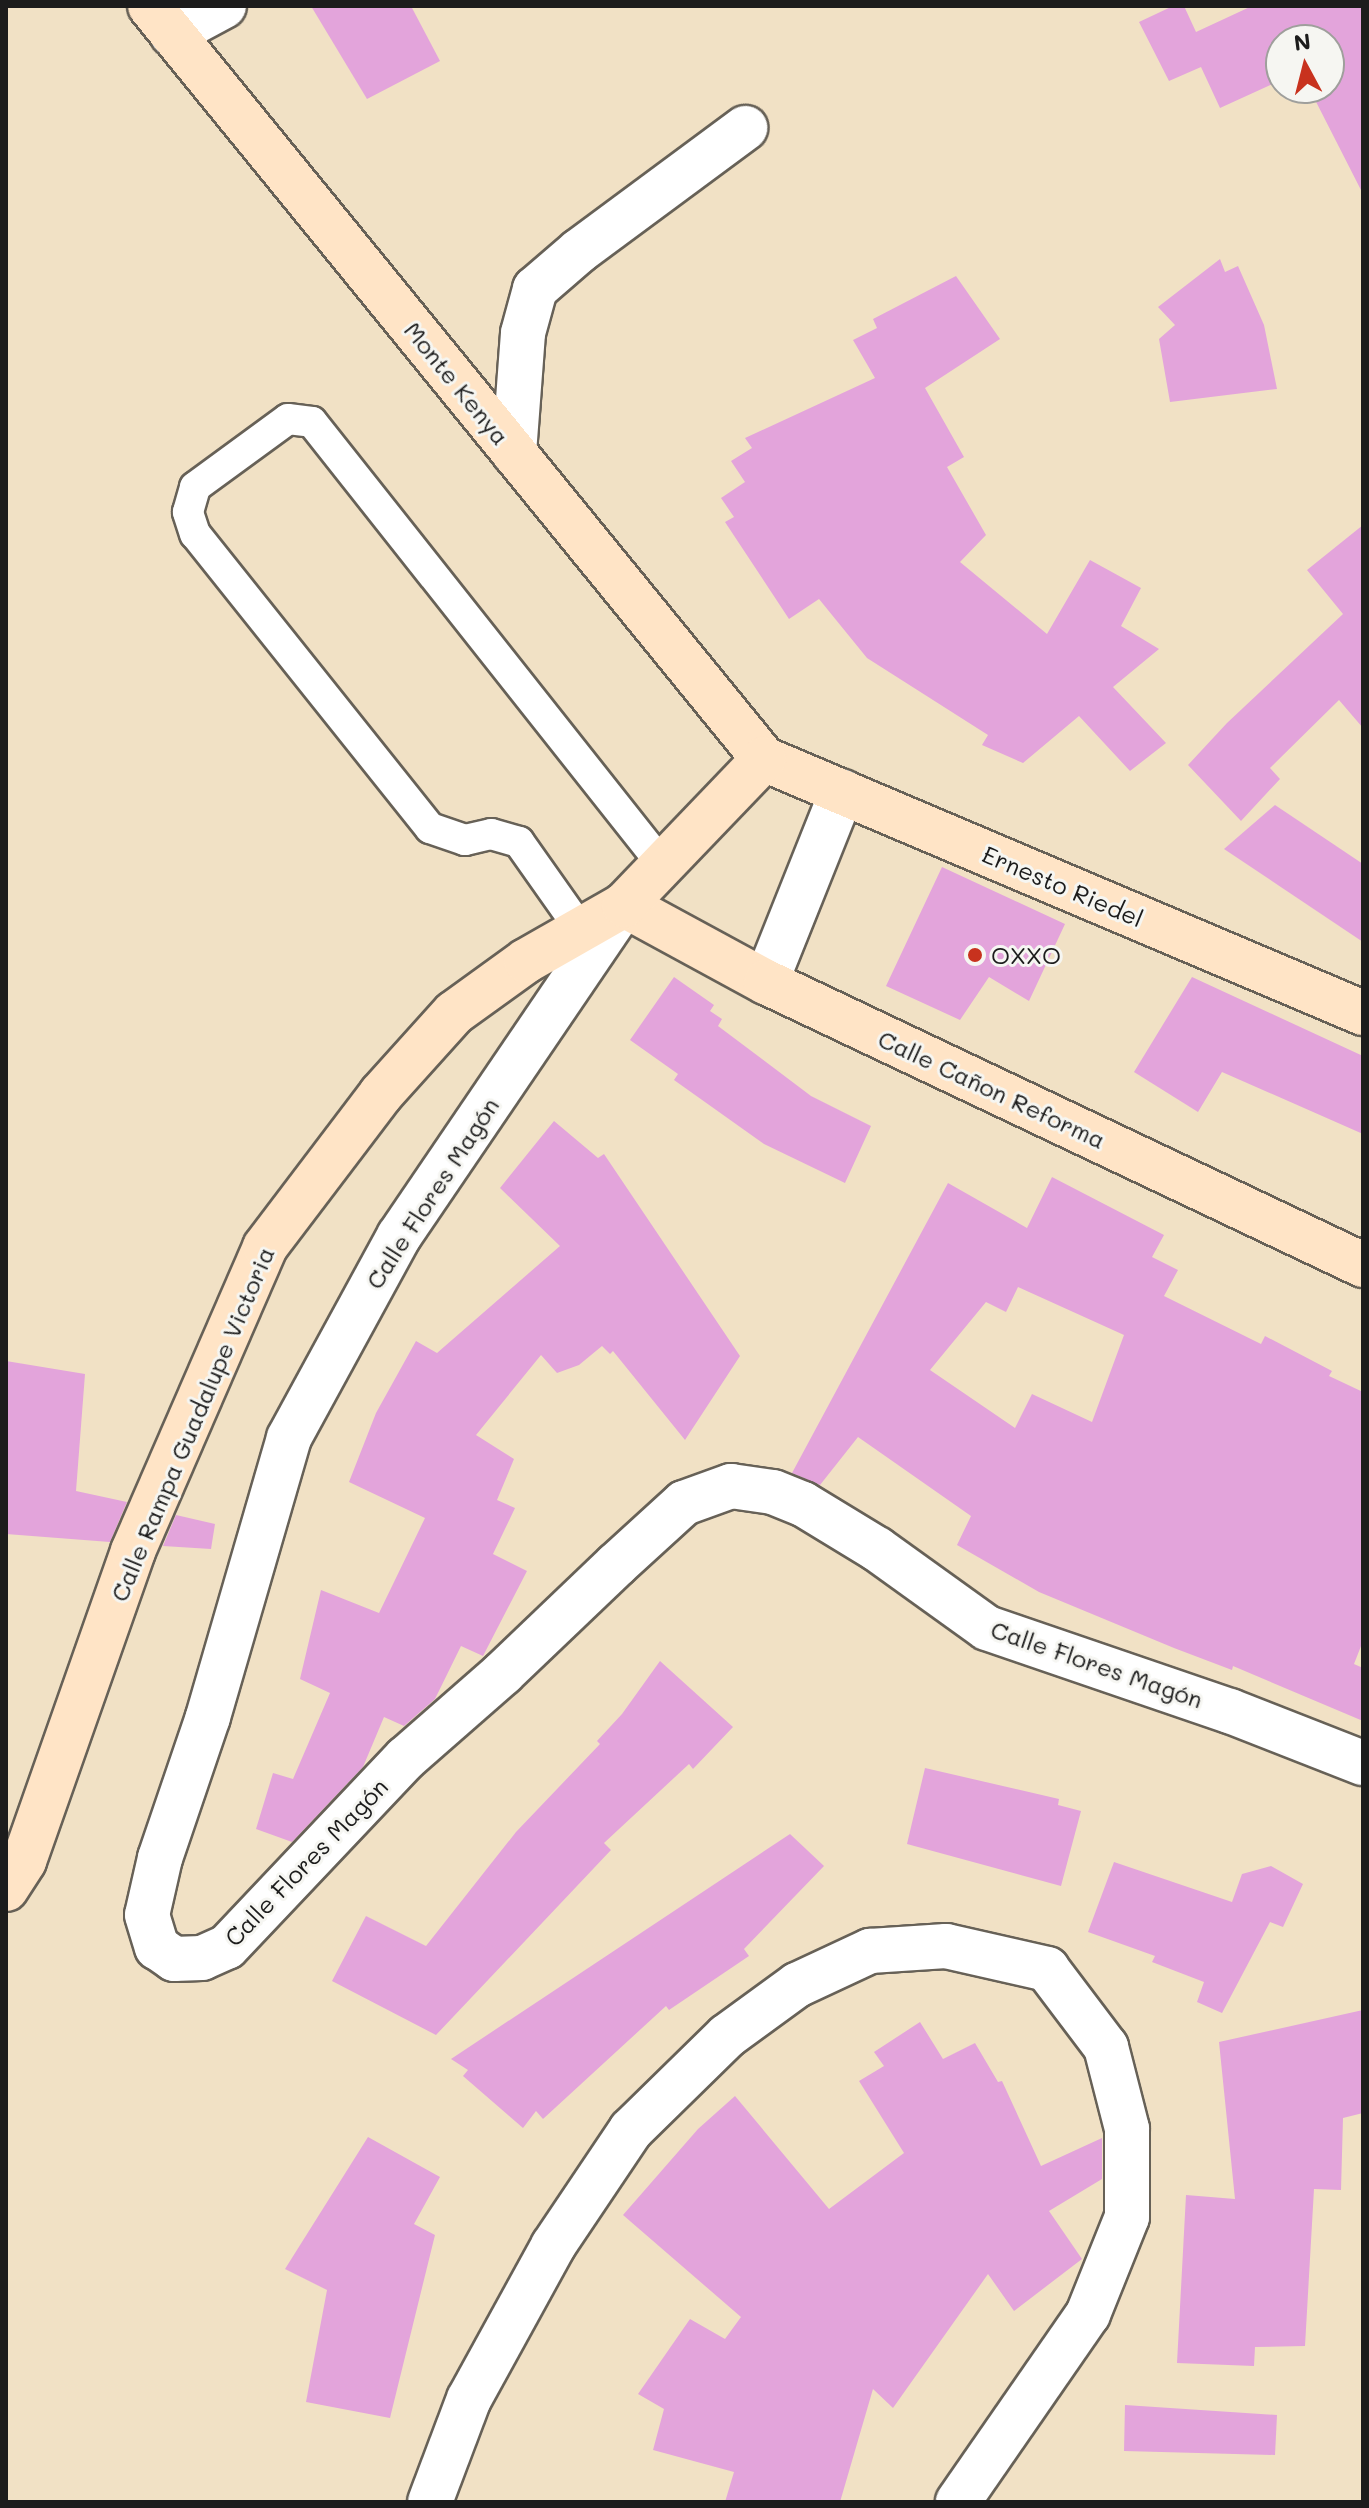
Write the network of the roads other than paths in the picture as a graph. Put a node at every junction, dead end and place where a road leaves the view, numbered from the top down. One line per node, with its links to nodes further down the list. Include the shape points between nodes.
1 (224, 6): 2 (street)
2 (161, 20): 4 (main road, Monte Kenya)
3 (745, 128): 4 (street, via 535,289 523,333)
4 (514, 453): 5 (main road, Monte Kenya)
5 (764, 759): 6 (main road, Ernesto Riedel); 7 (main road, Calle Flores Magón)
6 (842, 792): 10 (street); 11 (main road, Ernesto Riedel)
7 (662, 864): 8 (main road, Calle Flores Magón); 9 (lane, via 312,422 288,419 195,487 188,512 195,534 430,828 465,840 491,834 519,842)
8 (624, 905): 9 (main road, Calle Rampa Guadalupe Victoria); 10 (main road, Calle Cañon Reforma); 13 (street, Calle Flores Magón, via 399,1236 289,1438 208,1717 160,1858 147,1915 157,1947 174,1959 202,1958 227,1947 406,1758 616,1565 684,1503 731,1486 773,1492 803,1504 877,1549 987,1628)
9 (581, 930): 14 (main road, Calle Rampa Guadalupe Victoria, via 526,961 454,1013 381,1094 265,1247 133,1551 24,1861)
10 (766, 982): 12 (main road, Calle Cañon Reforma)
11 (1363, 1013)
12 (1363, 1265)
13 (1363, 1763)
14 (6, 1889)
15 (967, 2499): 16 (street, via 1088,2314 1127,2217 1127,2129 1106,2047 1047,1969 946,1946 870,1951 797,1985 727,2036 631,2130 553,2246 469,2399)
16 (430, 2502)

